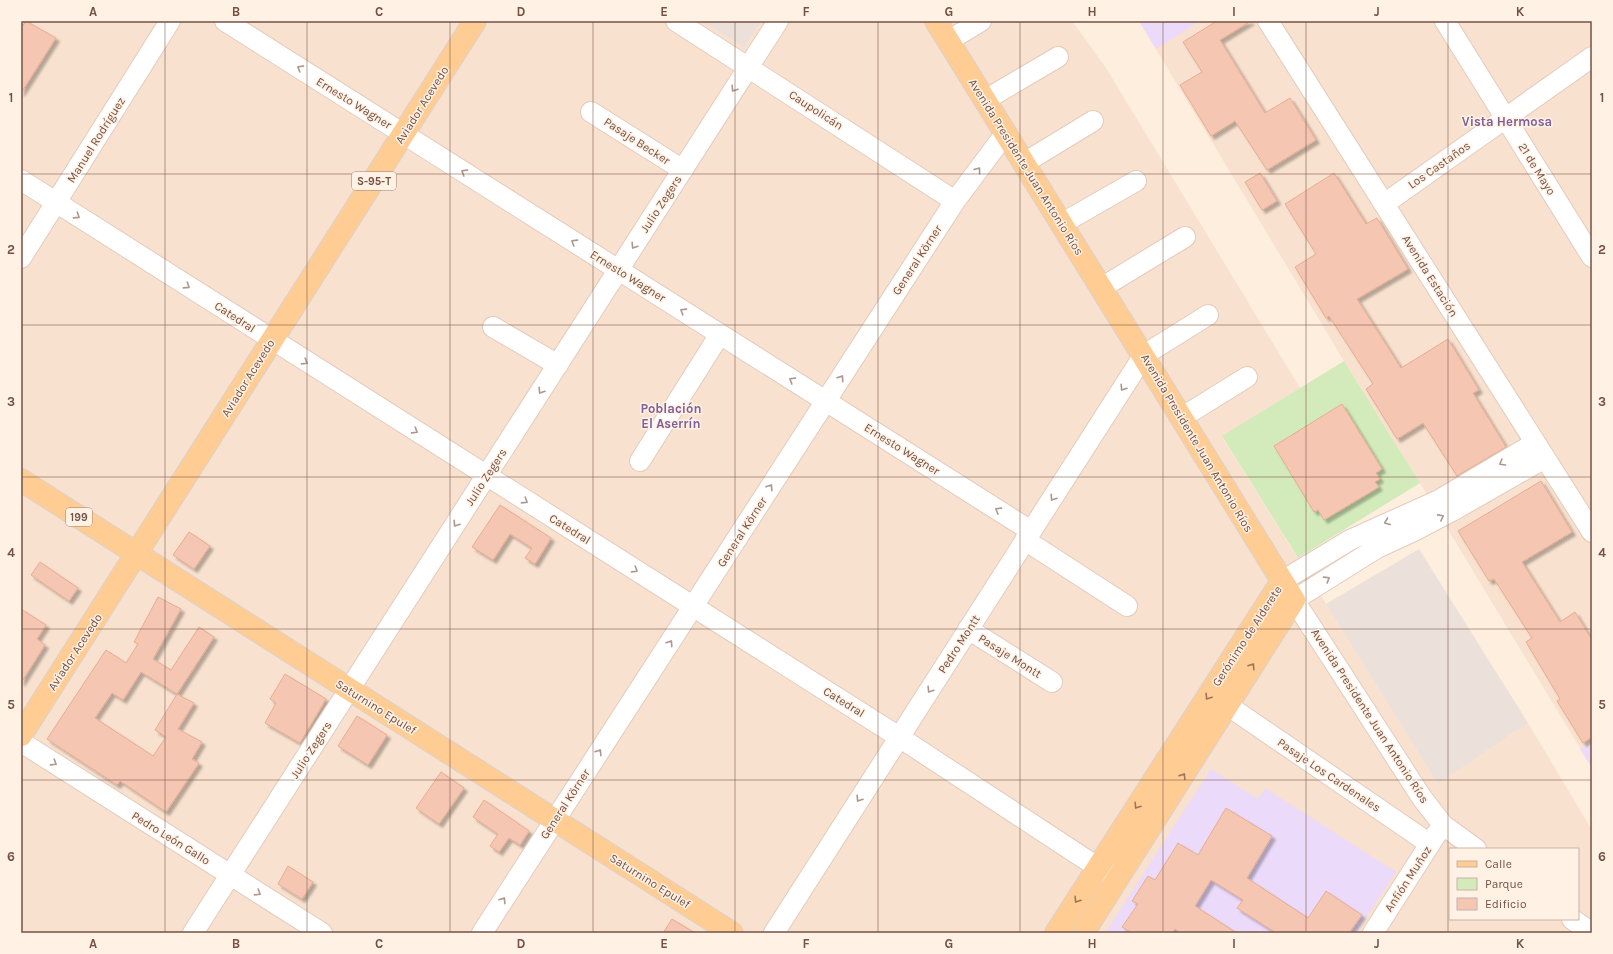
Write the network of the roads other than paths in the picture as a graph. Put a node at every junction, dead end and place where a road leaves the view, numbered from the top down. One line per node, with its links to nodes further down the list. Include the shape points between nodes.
1 (170, 21): 25 (street, Manuel Rodríguez)
2 (225, 21): 18 (street, Ernesto Wagner, one-way to 2)
3 (475, 21): 18 (main road, Aviador Acevedo / S-95-T)
4 (676, 21): 13 (street, Caupolicán)
5 (778, 21): 13 (street, Julio Zegers)
6 (936, 21): 10 (main road, Avenida Presidente Juan Antonio Ríos)
7 (981, 21): 10 (street)
8 (1268, 21): 26 (street, Avenida Estación)
9 (1445, 21): 16 (street, 21 de Mayo)
10 (948, 41): 14 (main road, Avenida Presidente Juan Antonio Ríos)
11 (1058, 57): 14 (street)
12 (1592, 57): 16 (street, Los Castaños)
13 (749, 67): 21 (street, Julio Zegers, one-way to 21); 24 (street, Caupolicán)
14 (985, 100): 19 (main road, Avenida Presidente Juan Antonio Ríos)
15 (591, 112): 21 (street, Pasaje Becker)
16 (1505, 118): 26 (street, Los Castaños); 29 (street, 21 de Mayo)
17 (1093, 122): 20 (street)
18 (404, 134): 31 (street, Ernesto Wagner, one-way to 18); 36 (main road, Aviador Acevedo / S-95-T)
19 (1005, 134): 20 (main road, Avenida Presidente Juan Antonio Ríos); 24 (street, General Körner, one-way to 19)
20 (1024, 163): 27 (main road, Avenida Presidente Juan Antonio Ríos)
21 (683, 170): 31 (street, Julio Zegers, one-way to 31)
22 (21, 180): 25 (street, Catedral)
23 (1136, 181): 27 (street)
24 (955, 201): 40 (street, General Körner, one-way to 24)
25 (57, 203): 30 (street, Manuel Rodríguez); 36 (street, Catedral, one-way to 36)
26 (1384, 204): 42 (street, Avenida Estación)
27 (1061, 224): 32 (main road, Avenida Presidente Juan Antonio Ríos)
28 (1185, 237): 32 (street)
29 (1592, 257)
30 (21, 258)
31 (618, 270): 35 (street, Ernesto Wagner, one-way to 31); 38 (street, Julio Zegers)
32 (1101, 288): 37 (main road, Avenida Presidente Juan Antonio Ríos)
33 (1208, 316): 37 (street)
34 (493, 327): 38 (street)
35 (720, 334): 40 (street, Ernesto Wagner, one-way to 35); 43 (street)
36 (272, 341): 44 (street, Catedral, one-way to 44); 49 (main road, Aviador Acevedo / S-95-T)
37 (1144, 355): 41 (main road, Avenida Presidente Juan Antonio Ríos); 48 (street, Pedro Montt, one-way to 48)
38 (558, 365): 44 (street, Julio Zegers, one-way to 44)
39 (1247, 377): 41 (street)
40 (825, 401): 48 (street, Ernesto Wagner, one-way to 40); 52 (street, General Körner, one-way to 40)
41 (1181, 418): 50 (main road, Avenida Presidente Juan Antonio Ríos)
42 (1540, 450): 46 (street, Avenida Estación); 50 (street, Gerónimo de Alderete, one-way to 50, via 1350,540); 51 (street, Gerónimo de Alderete, one-way to 42, via 1377,548 1439,518)
43 (640, 461)
44 (486, 476): 52 (street, Catedral, one-way to 52); 56 (street, Julio Zegers, one-way to 56)
45 (21, 480): 49 (main road, Saturnino Epulef / 199)
46 (1586, 507): 47 (street, Avenida Estación)
47 (1592, 532)
48 (1028, 536): 53 (street, Ernesto Wagner); 54 (street, Pedro Montt)
49 (136, 555): 56 (main road, Saturnino Epulef); 58 (main road, Aviador Acevedo)
50 (1282, 581): 51 (main road, Avenida Presidente Juan Antonio Ríos); 65 (main road, Gerónimo de Alderete, one-way to 65)
51 (1294, 600): 57 (main road, Gerónimo de Alderete, one-way to 51); 62 (street, Avenida Presidente Juan Antonio Ríos, via 1401,767)
52 (694, 606): 59 (street, Catedral); 61 (street, General Körner, one-way to 52)
53 (1127, 606)
54 (968, 629): 55 (street, Pasaje Montt); 59 (street, Pedro Montt, one-way to 59)
55 (1052, 682)
56 (349, 690): 61 (main road, Saturnino Epulef); 66 (street, Julio Zegers)
57 (1227, 705): 63 (street, Pasaje Los Cardenales); 67 (main road, Gerónimo de Alderete, one-way to 57)
58 (21, 735)
59 (899, 737): 65 (street, Catedral); 73 (street, Pedro Montt, one-way to 73)
60 (21, 742): 66 (street, Pedro León Gallo, one-way to 66)
61 (554, 820): 71 (street, General Körner, one-way to 61); 72 (main road, Saturnino Epulef)
62 (1443, 825): 63 (street, Anfión Muñoz); 64 (street, Avenida Presidente Juan Antonio Ríos)
63 (1430, 844): 76 (street, Anfión Muñoz)
64 (1475, 848)
65 (1098, 868): 67 (street, Catedral); 74 (main road, Gerónimo de Alderete, one-way to 74)
66 (231, 875): 69 (street, Julio Zegers); 70 (street, Pedro León Gallo, one-way to 70)
67 (1118, 880): 75 (main road, Gerónimo de Alderete)
68 (1573, 920): 77 (street)
69 (194, 933)
70 (322, 933)
71 (482, 933)
72 (732, 933)
73 (774, 933)
74 (1056, 933)
75 (1083, 933)
76 (1373, 933)
77 (1592, 933)

